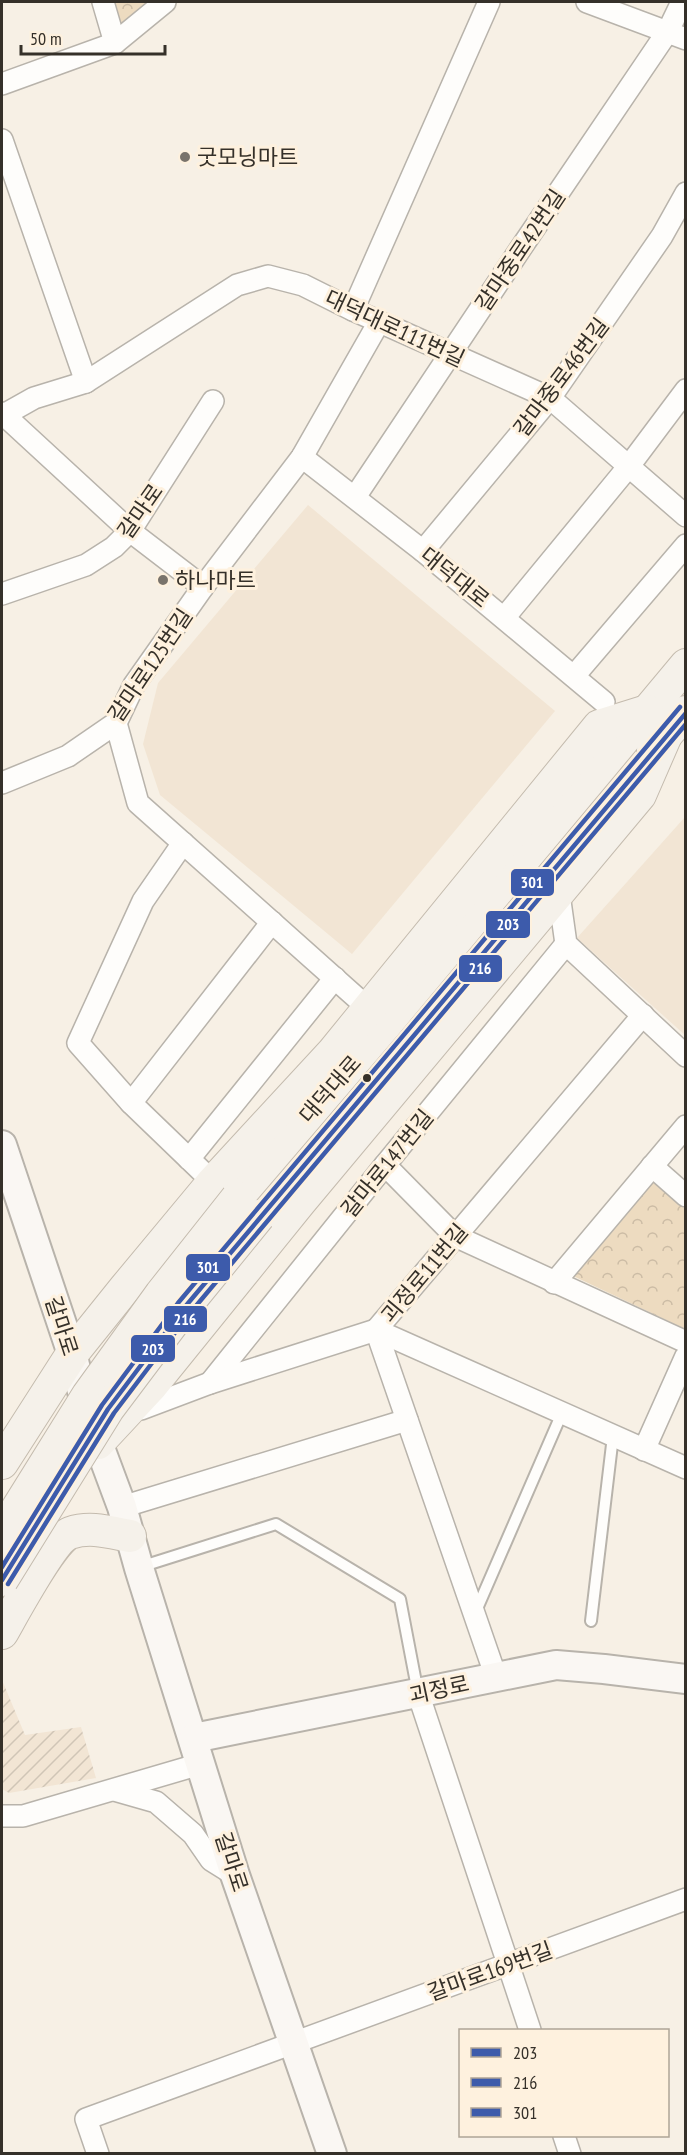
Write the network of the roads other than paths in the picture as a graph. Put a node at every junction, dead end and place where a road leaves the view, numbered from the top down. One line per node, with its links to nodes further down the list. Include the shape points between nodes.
1 (103, 2): 8 (street)
2 (165, 2): 8 (street)
3 (489, 2): 12 (street)
4 (587, 2): 6 (street)
5 (682, 2): 7 (street, 갈마중로42번길)
6 (614, 6): 7 (street)
7 (677, 35): 14 (street, 갈마중로42번길)
8 (115, 43): 9 (street)
9 (2, 84)
10 (2, 140): 15 (street)
11 (686, 193): 17 (street, 갈마중로46번길, via 662,236)
12 (353, 310): 13 (street, 대덕대로111번길); 15 (street, 대덕대로111번길, via 303,285 268,276 237,285)
13 (379, 322): 14 (street, 대덕대로111번길); 20 (street, 갈마로125번길)
14 (450, 354): 17 (street, 대덕대로111번길); 22 (street, 갈마중로42번길)
15 (86, 382): 19 (street, 대덕대로111번길, via 34,398)
16 (686, 390): 21 (street)
17 (550, 398): 21 (street, 대덕대로111번길); 26 (street, 갈마중로46번길)
18 (213, 401): 24 (street, 갈마로)
19 (2, 415): 24 (street)
20 (302, 457): 22 (street, 대덕대로); 27 (street, 갈마로125번길)
21 (629, 466): 23 (street, 대덕대로111번길); 29 (street)
22 (355, 497): 26 (street, 대덕대로)
23 (686, 516)
24 (130, 531): 27 (street); 28 (street, 갈마로, via 86,565)
25 (686, 545): 31 (street)
26 (423, 551): 29 (street, 대덕대로)
27 (203, 587): 34 (street, 갈마로125번길, via 134,685)
28 (2, 594)
29 (504, 618): 31 (street, 대덕대로)
30 (686, 665): 33 (main road, 대덕대로)
31 (574, 676): 32 (street, 대덕대로)
32 (604, 702)
33 (667, 719): 36 (main road, via 599,726); 38 (main road, via 640,795); 39 (main road, 대덕대로); 53 (main road, 대덕대로)
34 (116, 723): 35 (street, 갈마로125번길, via 68,756); 37 (street, via 138,803)
35 (2, 783)
36 (514, 827): 39 (main road); 43 (main road)
37 (183, 843): 40 (street); 46 (street, via 143,902 78,1043)
38 (558, 894): 41 (street); 65 (main road, via 152,1385)
39 (488, 901): 53 (main road, 대덕대로)
40 (272, 922): 42 (street); 46 (street)
41 (567, 944): 44 (street); 50 (street, 갈마로147번길)
42 (335, 978): 43 (street); 49 (street)
43 (368, 1008): 53 (main road, via 333,1052)
44 (643, 1015): 45 (street); 54 (street, 괴정로11번길)
45 (686, 1056)
46 (131, 1103): 49 (street)
47 (686, 1126): 51 (street)
48 (2, 1145): 58 (main road, 갈마로)
49 (189, 1159): 53 (street)
50 (385, 1165): 54 (street); 60 (street, 갈마로147번길)
51 (652, 1166): 52 (street); 55 (street)
52 (686, 1196)
53 (237, 1199): 58 (main road); 70 (main road, 대덕대로, bridge, via 161,1294 88,1395); 72 (main road, 대덕대로, bridge, via 184,1308 108,1410)
54 (456, 1236): 55 (street); 56 (street, 괴정로11번길)
55 (555, 1283): 57 (street)
56 (376, 1330): 60 (street); 62 (street); 63 (street, 괴정로11번길)
57 (686, 1342)
58 (72, 1354): 65 (main road, 갈마로); 67 (main road)
59 (686, 1356): 66 (street)
60 (210, 1383): 61 (street)
61 (141, 1409)
62 (562, 1413): 64 (street); 73 (lane)
63 (407, 1420): 69 (street); 73 (street, 괴정로11번길)
64 (613, 1436): 66 (street); 74 (lane)
65 (98, 1443): 69 (main road, 갈마로)
66 (644, 1450): 68 (street)
67 (2, 1463)
68 (686, 1468)
69 (126, 1522): 71 (main road, 갈마로); 75 (main road, via 67,1534 52,1550)
70 (2, 1533)
71 (139, 1568): 78 (lane, via 276,1524 400,1599); 79 (main road, 갈마로)
72 (2, 1580)
73 (474, 1614): 76 (street, 괴정로11번길)
74 (591, 1621)
75 (2, 1633)
76 (496, 1677): 77 (main road, 괴정로, via 556,1665); 78 (main road, 괴정로)
77 (686, 1679)
78 (418, 1693): 79 (main road, 괴정로); 84 (street)
79 (197, 1751): 80 (street); 82 (main road, 갈마로)
80 (113, 1790): 81 (street, via 23,1816); 82 (street, via 156,1802 193,1834 211,1860)
81 (2, 1816)
82 (236, 1875): 86 (main road, 갈마로)
83 (685, 1901): 84 (street, 갈마로169번길)
84 (508, 1964): 85 (street); 86 (street, 갈마로169번길)
85 (529, 2029)
86 (295, 2044): 88 (street, 갈마로169번길, via 86,2119); 89 (main road, 갈마로)
87 (564, 2137): 90 (street)
88 (98, 2154)
89 (333, 2154)
90 (570, 2154)

